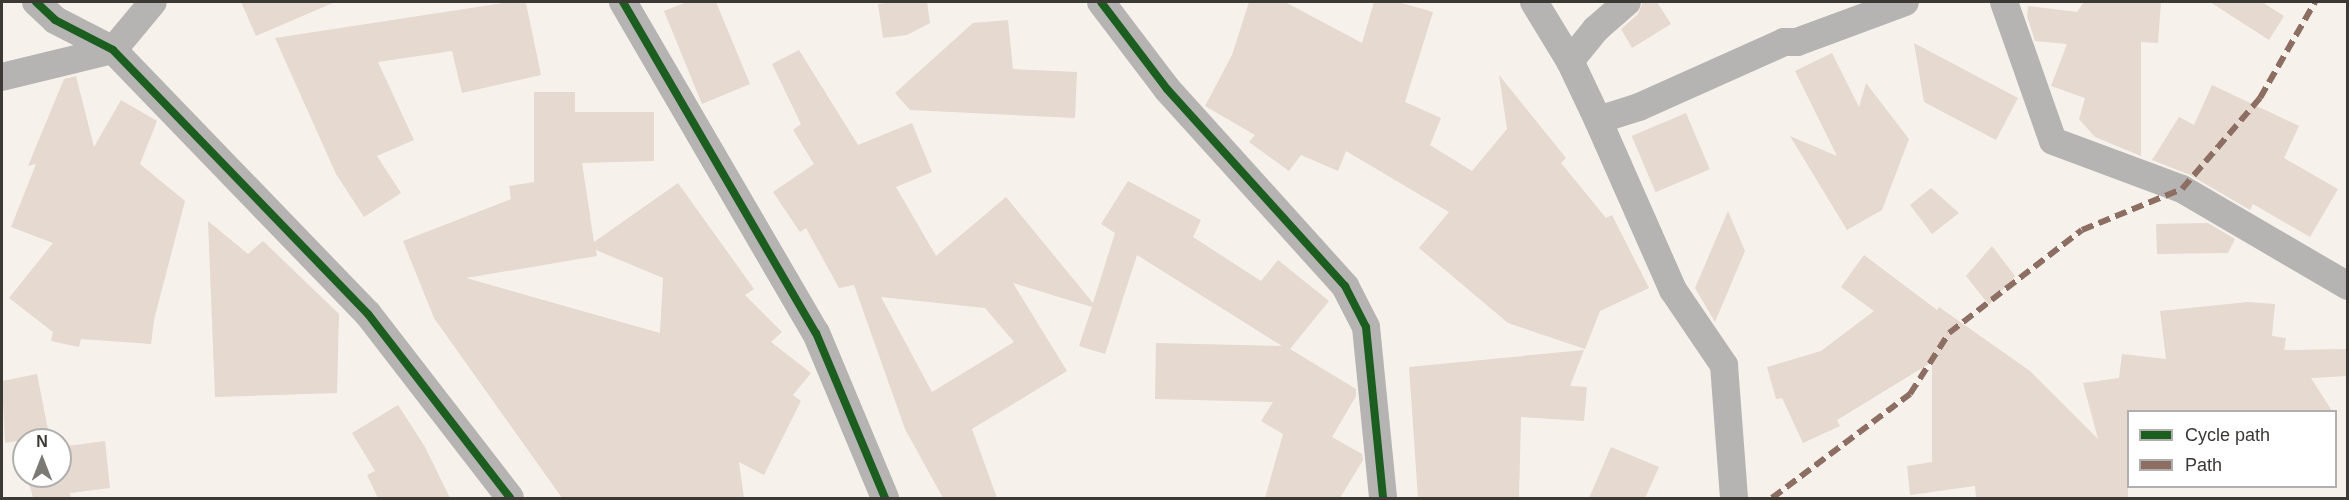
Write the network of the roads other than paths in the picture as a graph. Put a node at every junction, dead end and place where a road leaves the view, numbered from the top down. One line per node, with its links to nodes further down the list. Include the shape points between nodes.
1 (36, 2): 9 (street, via 55,20)
2 (153, 2): 9 (street)
3 (623, 2): 15 (street, via 816,333)
4 (1101, 2): 16 (street, via 1167,89 1345,286 1366,327)
5 (1534, 2): 10 (street)
6 (1627, 2): 10 (street, via 1596,29)
7 (1905, 2): 12 (street, via 1797,42 1784,42 1640,107)
8 (2004, 2): 13 (street, via 2053,141 2182,189)
9 (113, 50): 11 (street); 14 (street, via 368,314)
10 (1570, 61): 12 (street)
11 (2, 77)
12 (1598, 120): 17 (street, via 1673,290 1724,365)
13 (2348, 286)
14 (510, 498)
15 (885, 498)
16 (1383, 498)
17 (1734, 498)

